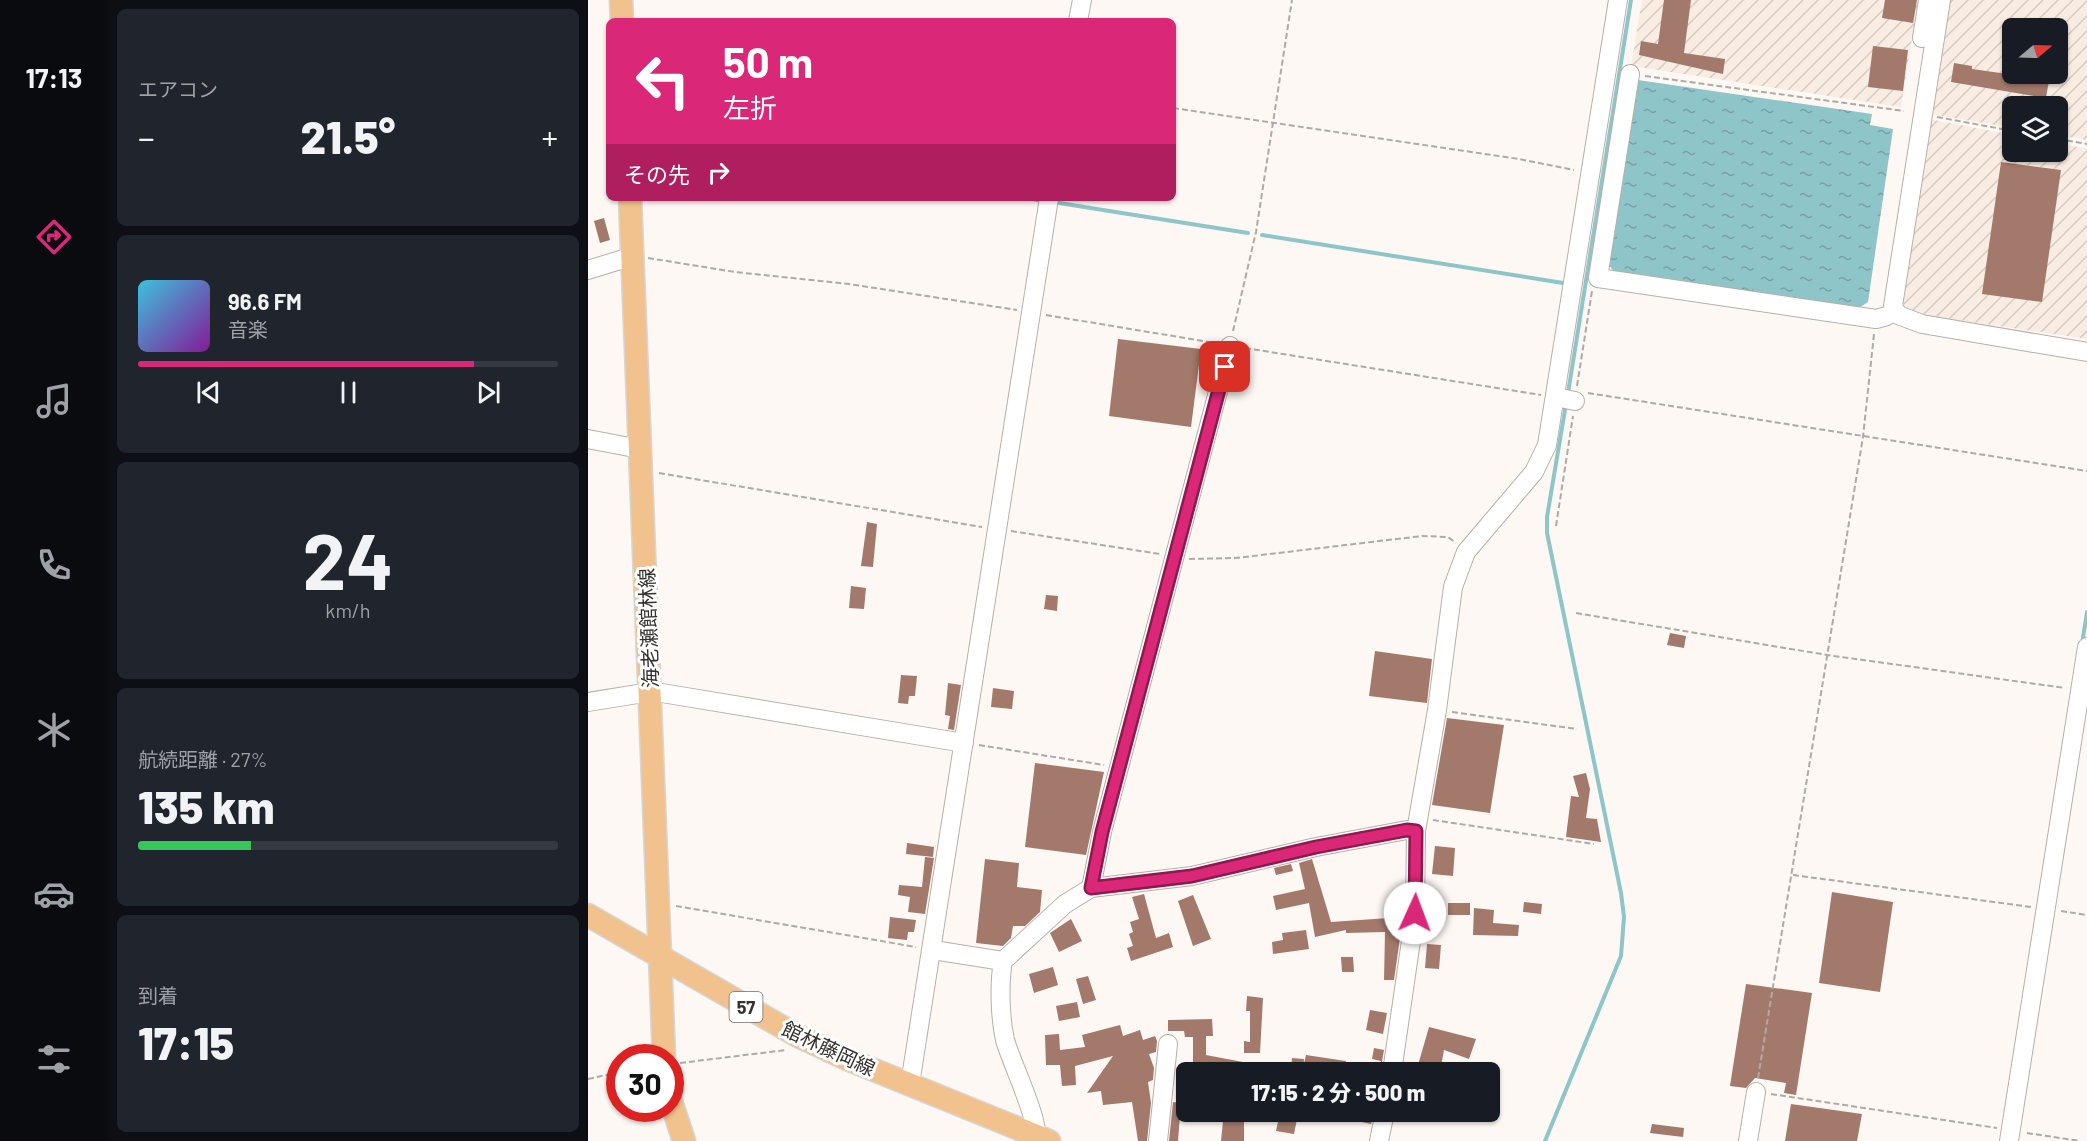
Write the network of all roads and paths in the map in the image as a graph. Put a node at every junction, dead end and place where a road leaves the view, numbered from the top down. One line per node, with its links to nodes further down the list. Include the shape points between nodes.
1 (621, 0): 7 (main road)
2 (1082, 0): 8 (street)
3 (1292, 0): 13 (path)
4 (1618, 0): 17 (street)
5 (1928, 0): 24 (street)
6 (1941, 0): 25 (street, via 1892,300 1898,315)
7 (622, 18)
8 (1079, 18)
9 (1630, 74): 11 (path); 17 (street)
10 (1176, 108): 13 (path)
11 (1904, 111)
12 (1931, 116): 14 (path)
13 (1272, 123): 17 (path, via 1519,159); 26 (path, via 1256,232)
14 (2002, 129)
15 (2068, 141): 16 (path)
16 (2087, 144)
17 (1604, 176): 22 (street); 28 (street)
18 (630, 201): 20 (main road, 海老瀬館林線)
19 (1048, 201): 23 (street)
20 (633, 256): 21 (street); 23 (path); 31 (main road, 海老瀬館林線)
21 (588, 270)
22 (1598, 278): 24 (street); 28 (path, via 1593,284)
23 (1030, 312): 26 (path); 34 (street)
24 (1881, 318): 25 (street); 29 (path)
25 (1922, 324): 27 (street)
26 (1230, 346): 28 (path); 36 (street)
27 (2087, 352)
28 (1568, 398): 29 (path); 33 (path); 35 (street, via 1539,464)
29 (1863, 438): 32 (path); 39 (path)
30 (588, 439): 31 (street)
31 (641, 460): 34 (path); 40 (main road, 海老瀬館林線)
32 (2087, 471)
33 (1556, 526)
34 (997, 529): 36 (path); 45 (street)
35 (1466, 552): 36 (path, via 1448,537 1438,535 1236,558); 43 (street, via 1453,587)
36 (1176, 556): 46 (street)
37 (1576, 613): 39 (path)
38 (2087, 647): 41 (street)
39 (1827, 655): 41 (path); 49 (path)
40 (650, 692): 42 (street); 45 (street); 51 (main road, 海老瀬館林線)
41 (2080, 692): 52 (street)
42 (588, 702)
43 (1437, 710): 44 (path); 47 (street)
44 (1577, 729)
45 (964, 743): 46 (path); 55 (street)
46 (1119, 768): 50 (street)
47 (1417, 825): 48 (path); 50 (street, via 1192,876); 61 (street, via 1415,913)
48 (1594, 844)
49 (1793, 875): 52 (path); 66 (path)
50 (1091, 888): 57 (street, via 1065,904)
51 (658, 907): 55 (path, via 745,916); 56 (main road, 海老瀬館林線)
52 (2046, 908): 54 (path); 69 (street)
53 (588, 915): 56 (main road, 館林藤岡線 / 57)
54 (2087, 915)
55 (933, 950): 57 (street); 65 (street)
56 (658, 956): 58 (main road, 館林藤岡線 / 57); 59 (main road, 海老瀬館林線)
57 (1003, 962): 70 (street, via 1005,1039)
58 (796, 1035): 62 (path, via 785,1052); 65 (main road, 館林藤岡線 / 57)
59 (663, 1044)
60 (1168, 1044): 72 (street)
61 (1393, 1062)
62 (684, 1063)
63 (606, 1075): 64 (path)
64 (588, 1079)
65 (910, 1084): 70 (main road, 館林藤岡線 / 57)
66 (1756, 1092): 69 (path); 74 (street)
67 (678, 1122): 71 (main road)
68 (1383, 1122): 73 (street)
69 (2009, 1136): 75 (path)
70 (1041, 1139)
71 (684, 1141)
72 (1158, 1141)
73 (1379, 1141)
74 (1748, 1141)
75 (2080, 1141)

